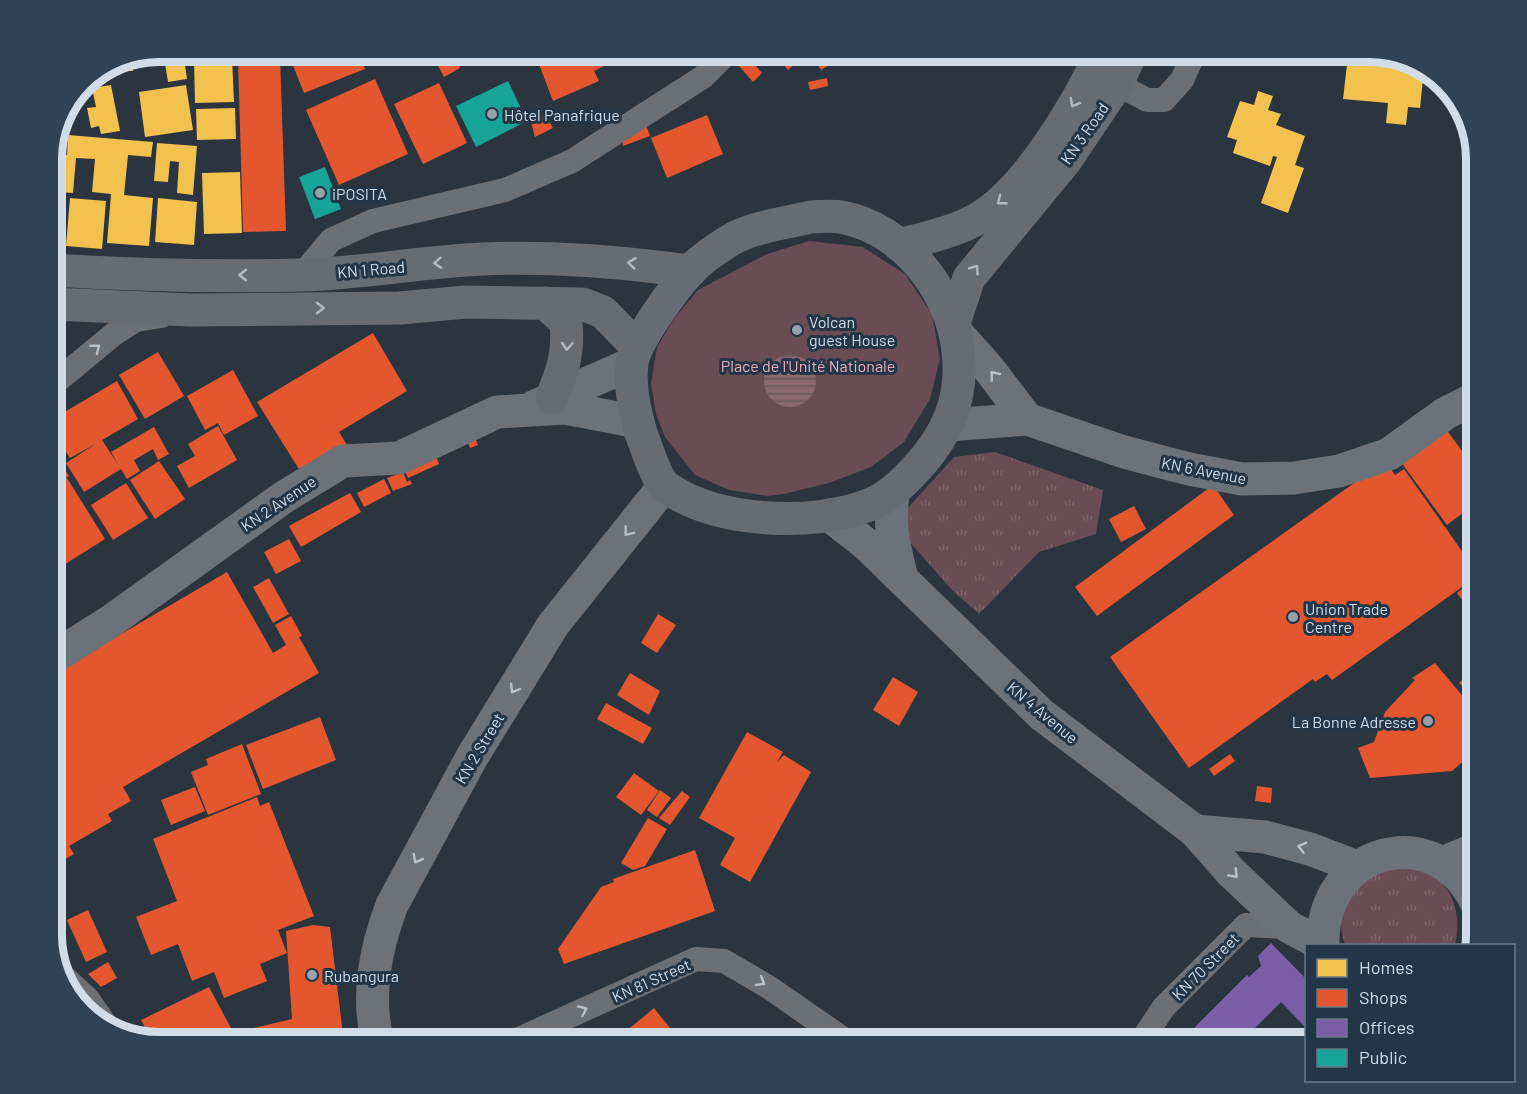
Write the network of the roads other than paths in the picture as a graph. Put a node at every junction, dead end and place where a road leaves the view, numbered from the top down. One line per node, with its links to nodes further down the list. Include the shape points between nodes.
1 (717, 62): 9 (street, via 694,84 572,161 505,190 373,221 331,240)
2 (1096, 62): 6 (highway, KN 3 Road, one-way to 6, via 1069,112 1010,194 978,219)
3 (1127, 62): 5 (highway, KN 3 Road)
4 (1190, 62): 5 (street, via 1182,80 1164,100 1147,100)
5 (1117, 84): 13 (highway, KN 3 Road, one-way to 5, via 969,278 1066,160)
6 (898, 245): 8 (highway, via 878,230 841,217 811,217 730,240); 13 (highway, via 937,285)
7 (62, 271): 9 (highway, KN 1 Road, one-way to 7, via 144,276)
8 (690, 271): 9 (highway, KN 1 Road, one-way to 9, via 592,258 527,258); 14 (highway)
9 (302, 275)
10 (545, 303): 12 (highway, one-way to 10); 14 (highway, via 582,304 603,312); 16 (highway, one-way to 16, via 566,322 568,341 566,361)
11 (62, 304): 12 (highway)
12 (191, 310): 15 (street, one-way to 12, via 136,320)
13 (955, 328): 18 (main road, one-way to 13); 20 (highway, via 960,364)
14 (634, 355): 16 (main road, KN 2 Avenue); 19 (highway)
15 (62, 377)
16 (542, 403): 19 (main road, KN 2 Avenue); 25 (main road, KN 2 Avenue, via 497,412 399,458 343,461 285,496)
17 (1466, 403): 18 (main road, KN 6 Avenue, via 1389,454 1339,471 1294,478 1242,479 1189,469)
18 (1027, 420): 20 (main road, KN 6 Avenue)
19 (638, 422): 21 (highway)
20 (948, 425): 22 (highway, via 934,450)
21 (664, 486): 23 (highway, via 715,510 764,519); 36 (main road, KN 2 Street, one-way to 36, via 553,625 472,757 392,905 372,981)
22 (894, 491): 23 (highway, via 869,505); 24 (main road, via 891,532)
23 (829, 515): 24 (main road, KN 4 Avenue)
24 (902, 579): 26 (main road, KN 4 Avenue, via 1042,716)
25 (62, 652)
26 (1195, 831): 29 (main road, one-way to 26, via 1265,837); 31 (main road, KN 4 Avenue, one-way to 31)
27 (1466, 853): 28 (main road)
28 (1442, 863): 29 (main road, via 1422,855 1399,853 1377,857); 30 (main road)
29 (1357, 867): 33 (main road, via 1329,901)
30 (1466, 886)
31 (1289, 927): 32 (main road, KN 4 Avenue); 39 (street, KN 70 Street, via 1246,925 1164,1007)
32 (1321, 944)
33 (1323, 944)
34 (82, 993): 35 (street)
35 (92, 1005)
36 (377, 1032)
37 (534, 1032): 38 (street, KN 81 Street, one-way to 38, via 696,959 724,961)
38 (833, 1032)
39 (1147, 1032)

